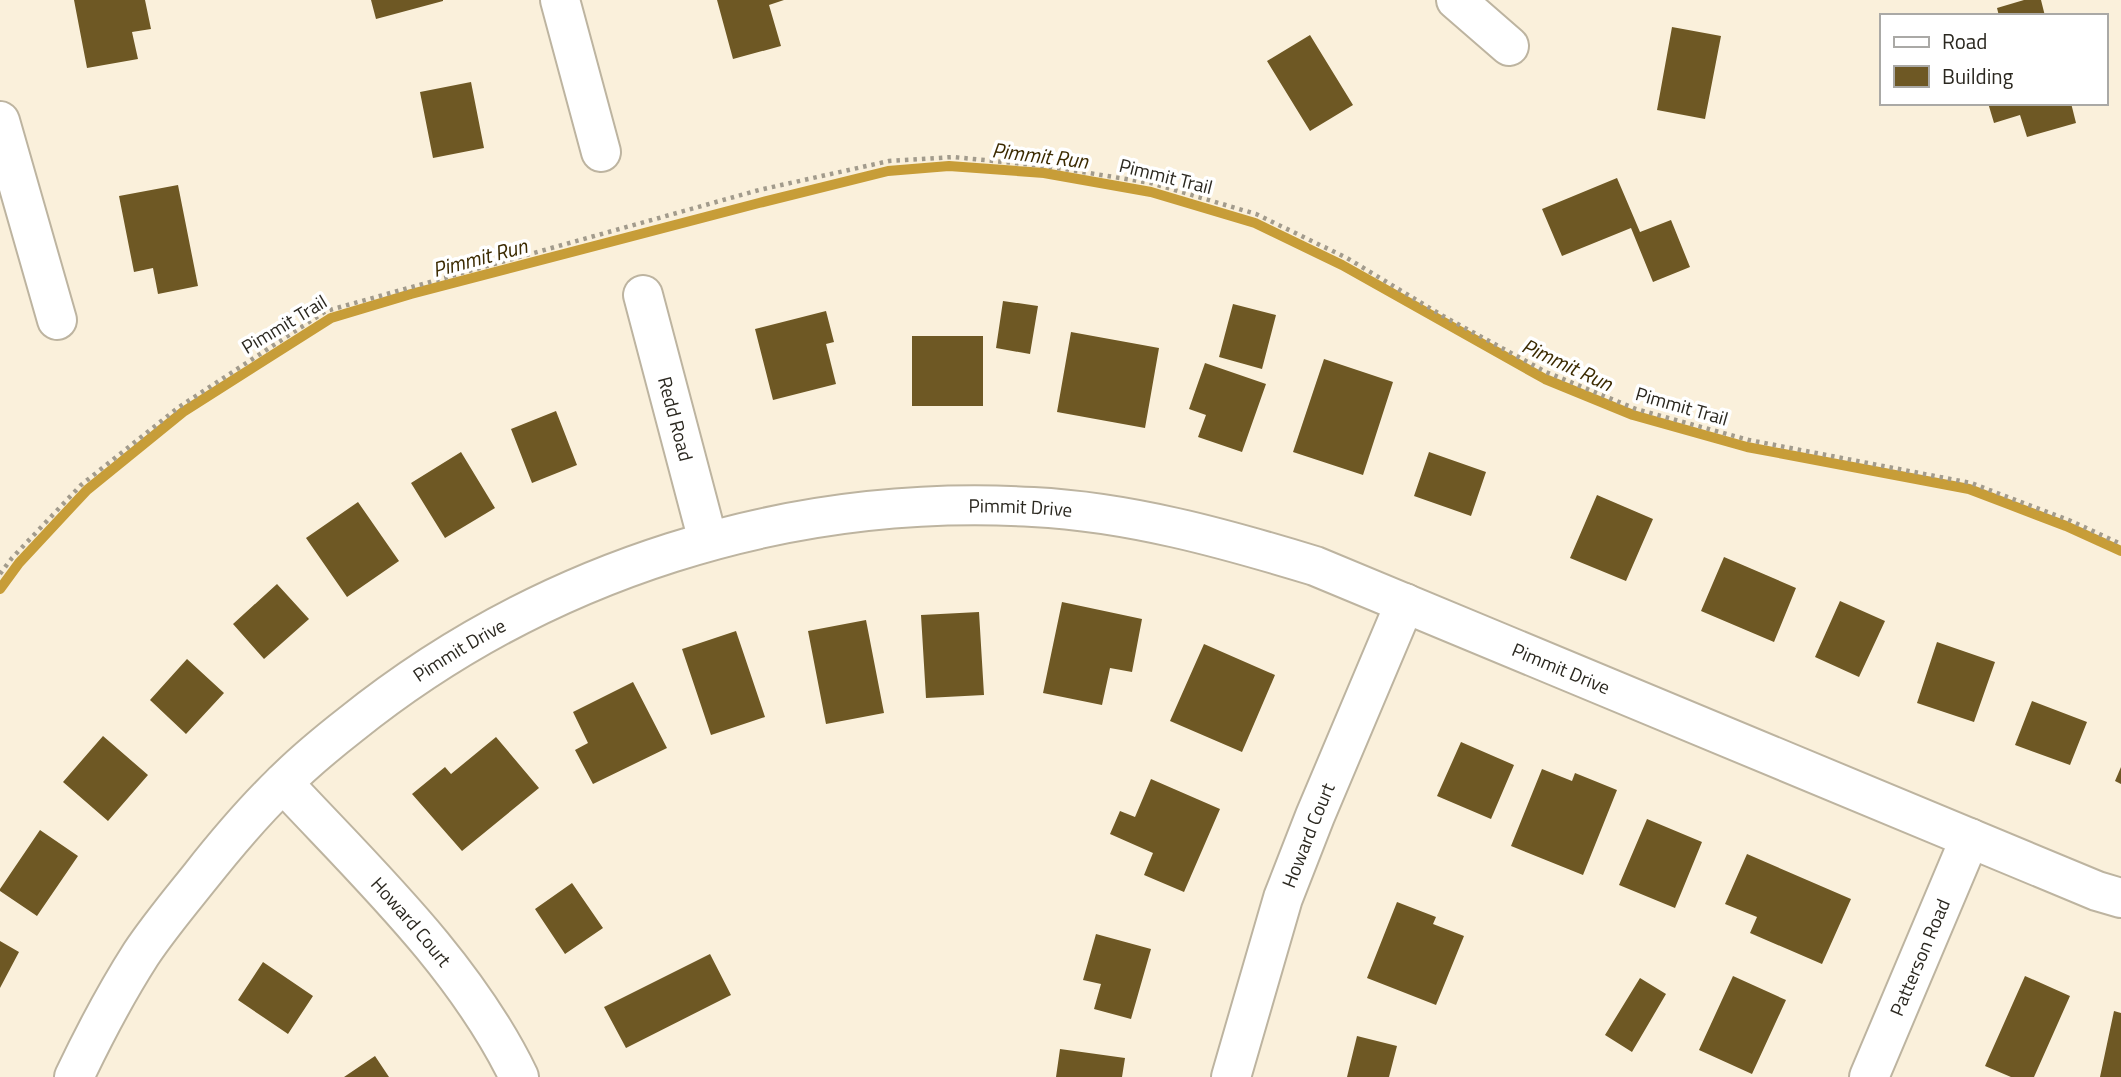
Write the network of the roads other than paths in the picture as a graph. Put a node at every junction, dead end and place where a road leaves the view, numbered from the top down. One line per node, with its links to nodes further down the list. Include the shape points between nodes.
1 (560, 0): 5 (street)
2 (1456, 0): 3 (street)
3 (1509, 46)
4 (0, 121): 7 (street)
5 (601, 152)
6 (643, 295): 8 (street, Redd Road)
7 (57, 320)
8 (708, 541): 9 (street, Pimmit Drive, via 881,509 1036,507 1123,517 1222,538 1315,566); 10 (street, Pimmit Drive, via 607,574 526,610 384,698)
9 (1405, 603): 11 (street, Pimmit Drive); 15 (street, Howard Court, via 1283,898)
10 (283, 782): 13 (street, Pimmit Drive, via 229,840 147,945); 14 (street, Howard Court, via 442,956)
11 (1970, 838): 12 (street, Pimmit Drive); 16 (street, Patterson Road)
12 (2121, 898)
13 (74, 1077)
14 (519, 1077)
15 (1231, 1077)
16 (1869, 1077)

